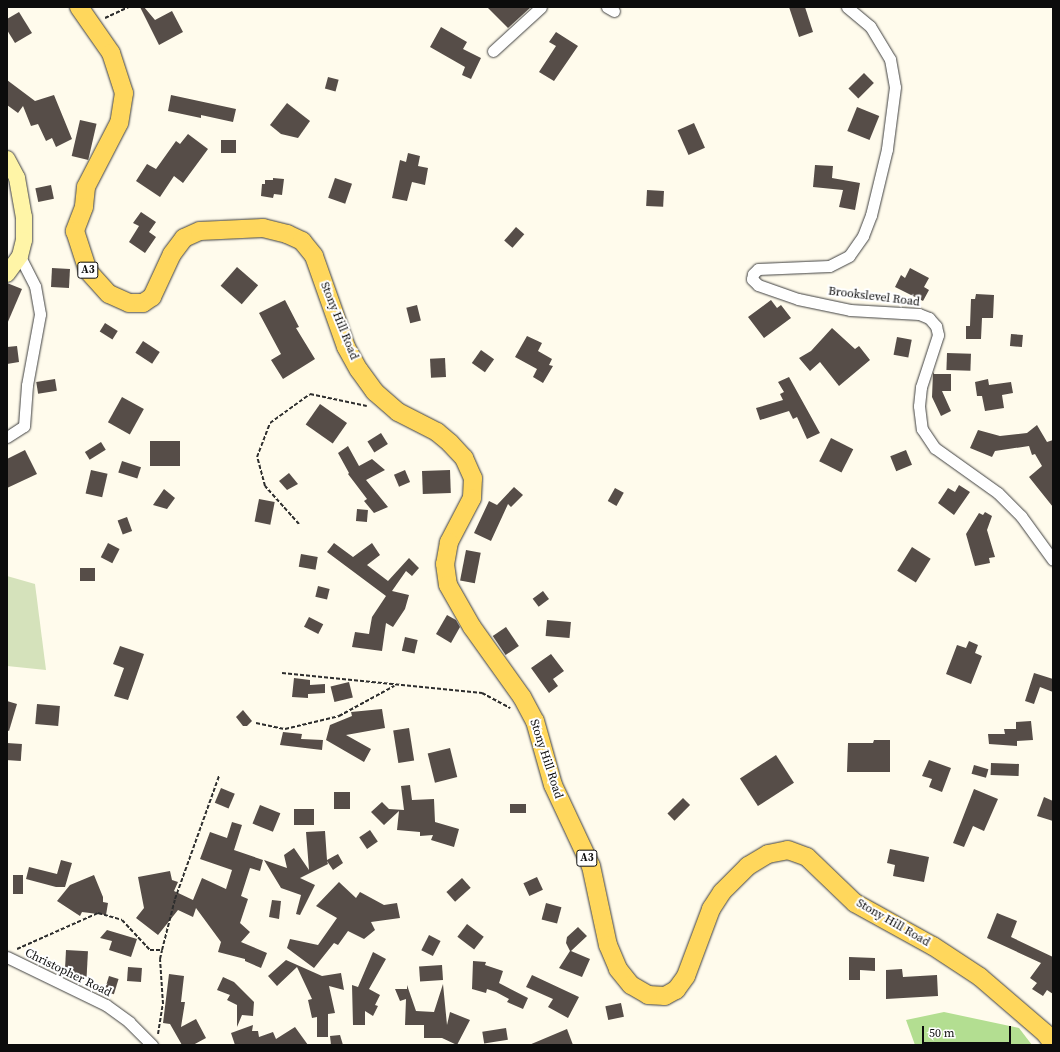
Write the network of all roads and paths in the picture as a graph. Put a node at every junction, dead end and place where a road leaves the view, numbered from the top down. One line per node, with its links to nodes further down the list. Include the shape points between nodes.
1 (79, 7): 5 (main road, A3)
2 (129, 7): 5 (path)
3 (540, 7): 6 (street)
4 (847, 7): 13 (street, Brookslevel Road, via 870,26 890,59 895,87 887,148 871,215 863,236 849,256 829,266 758,269 752,279 758,285 798,299 850,310 919,314 929,318 936,326 938,335 921,387 919,406 922,429 935,448 998,493 1021,516)
5 (90, 26): 22 (main road, Stony Hill Road / A3, via 111,53 124,93 119,123 86,187 84,207 75,231 88,271 109,294 128,303 143,303 152,296 172,254 184,238 200,231 263,228 302,241 314,256 346,347 359,370 375,392 398,412 437,432 450,443 464,458 473,478 472,498 449,542 445,564 448,585 472,628 522,697 535,721 553,785 591,866 608,945 618,969 631,984 648,994 665,996 676,990 686,976 711,909 722,892 748,866 768,854 788,850 807,857 855,903 933,946 980,977 1045,1033)
6 (493, 51)
7 (7, 159): 8 (main road, via 17,178 24,217 24,240)
8 (20, 256): 9 (main road); 11 (street, via 35,286 40,314 27,385 24,426)
9 (7, 274)
10 (368, 406): 12 (path, via 310,394 270,422 257,457 265,486)
11 (7, 437)
12 (299, 524)
13 (1053, 560)
14 (282, 673): 15 (path)
15 (395, 686): 16 (path, via 482,693); 17 (path, via 339,716 284,729)
16 (515, 710)
17 (256, 723)
18 (219, 776): 19 (path, via 177,892)
19 (162, 950): 20 (path, via 150,950 122,920 98,914); 21 (path, via 160,959 163,1004)
20 (10, 954): 21 (street, Christopher Road, via 106,1004)
21 (155, 1042)
22 (1053, 1044)

